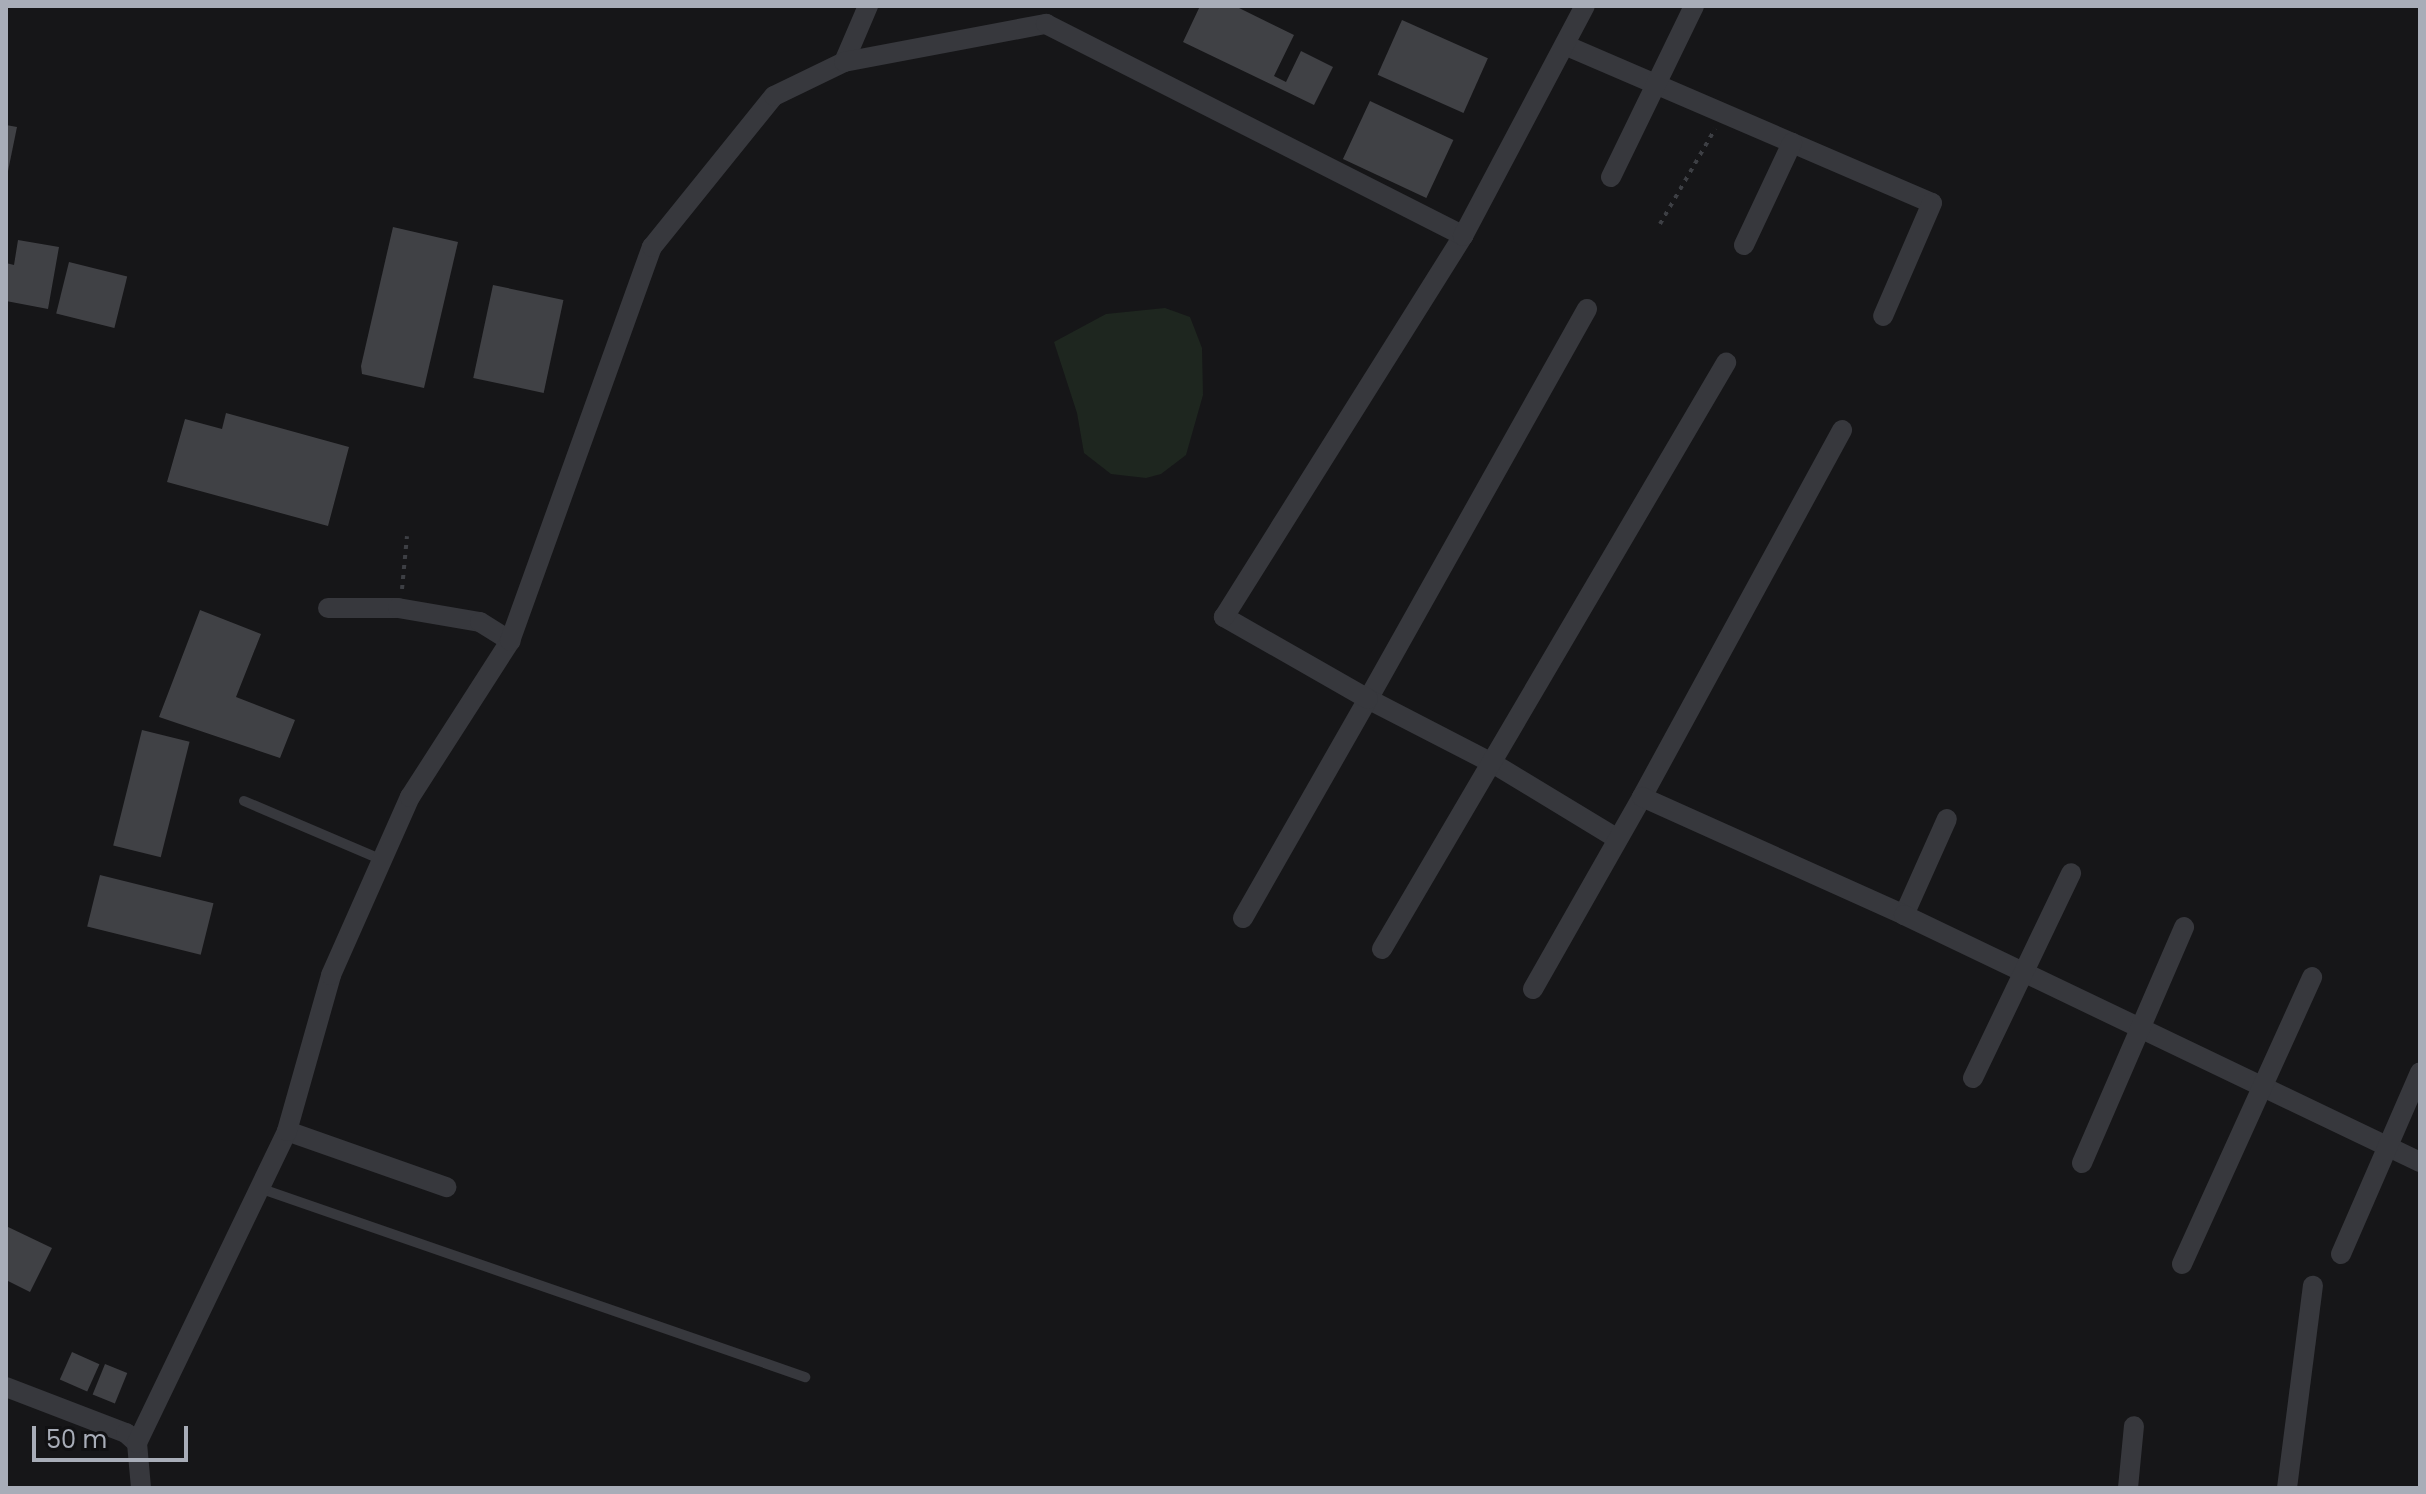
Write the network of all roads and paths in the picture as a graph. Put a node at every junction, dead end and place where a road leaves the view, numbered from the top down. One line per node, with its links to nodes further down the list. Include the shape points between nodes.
1 (868, 6): 6 (street)
2 (1585, 6): 5 (street)
3 (1694, 6): 7 (street)
4 (1050, 15): 6 (street); 12 (street)
5 (1567, 46): 7 (street); 12 (street)
6 (844, 62): 21 (street, via 774,96 652,247)
7 (1653, 83): 8 (street); 10 (street)
8 (1724, 113): 9 (street); 11 (path)
9 (1792, 143): 13 (street); 15 (street, via 1932,203)
10 (1611, 177)
11 (1660, 224)
12 (1463, 236): 22 (street, via 1224,617)
13 (1744, 245)
14 (1587, 309): 22 (street)
15 (1883, 316)
16 (1726, 363): 23 (street)
17 (1842, 430): 24 (street)
18 (407, 536): 20 (path)
19 (328, 608): 20 (street)
20 (400, 608): 21 (street, via 480,622)
21 (510, 641): 28 (street, via 410,797)
22 (1368, 699): 23 (street); 31 (street)
23 (1494, 764): 27 (street); 33 (street)
24 (1642, 797): 27 (street); 30 (street)
25 (244, 801): 28 (lane)
26 (1947, 819): 30 (street)
27 (1616, 838): 36 (street)
28 (382, 860): 41 (street, via 331,975)
29 (2071, 873): 34 (street)
30 (1904, 915): 34 (street)
31 (1243, 918)
32 (2184, 927): 37 (street)
33 (1382, 949)
34 (2024, 972): 37 (street); 39 (street)
35 (2312, 977): 40 (street)
36 (1533, 989)
37 (2140, 1028): 40 (street); 44 (street)
38 (2420, 1072): 42 (street)
39 (1973, 1078)
40 (2262, 1086): 42 (street); 48 (street)
41 (287, 1131): 45 (street); 46 (street)
42 (2388, 1146): 43 (street); 47 (street)
43 (2420, 1162)
44 (2082, 1163)
45 (446, 1187)
46 (262, 1189): 50 (lane); 53 (street)
47 (2341, 1254)
48 (2182, 1264)
49 (2313, 1286): 56 (street)
50 (805, 1377)
51 (6, 1387): 53 (street, via 114,1426)
52 (2134, 1426): 55 (street)
53 (137, 1443): 54 (street)
54 (141, 1488)
55 (2128, 1488)
56 (2287, 1488)

